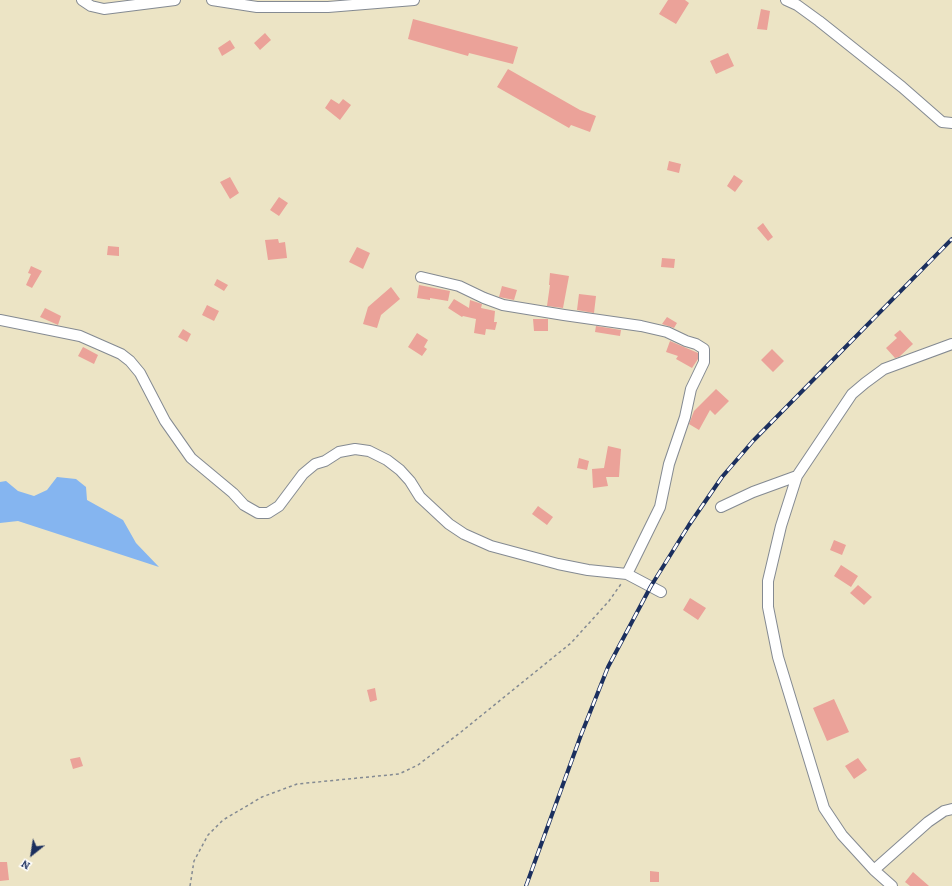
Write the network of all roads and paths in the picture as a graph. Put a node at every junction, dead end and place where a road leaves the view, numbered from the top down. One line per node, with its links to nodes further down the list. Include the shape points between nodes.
1 (82, 0): 2 (street, via 91,6 104,9)
2 (175, 0)
3 (212, 0): 6 (street, via 257,7)
4 (414, 0): 6 (street)
5 (786, 0): 7 (street, via 819,21 942,122)
6 (325, 4)
7 (952, 123)
8 (420, 277): 13 (street, via 459,286 503,305 667,332 704,349 704,362 691,389 685,417 669,464 660,508)
9 (0, 320): 13 (street, via 80,336 121,354 140,373 165,421 191,458 244,505 258,512 268,513 279,506 303,474 315,464 355,448 369,451 400,470 420,497 449,524 464,534 491,546 558,564)
10 (952, 344): 11 (street, via 884,370 865,382 852,394)
11 (797, 476): 12 (street); 16 (street, via 781,526 768,581 768,607 778,657 824,808 842,835)
12 (721, 507)
13 (627, 574): 14 (street); 17 (path, via 609,601 571,643 418,764 399,774 297,784 262,797 222,820 208,835 194,861)
14 (661, 592)
15 (952, 809): 16 (street, via 928,822)
16 (874, 870): 18 (street)
17 (190, 886)
18 (892, 886)

